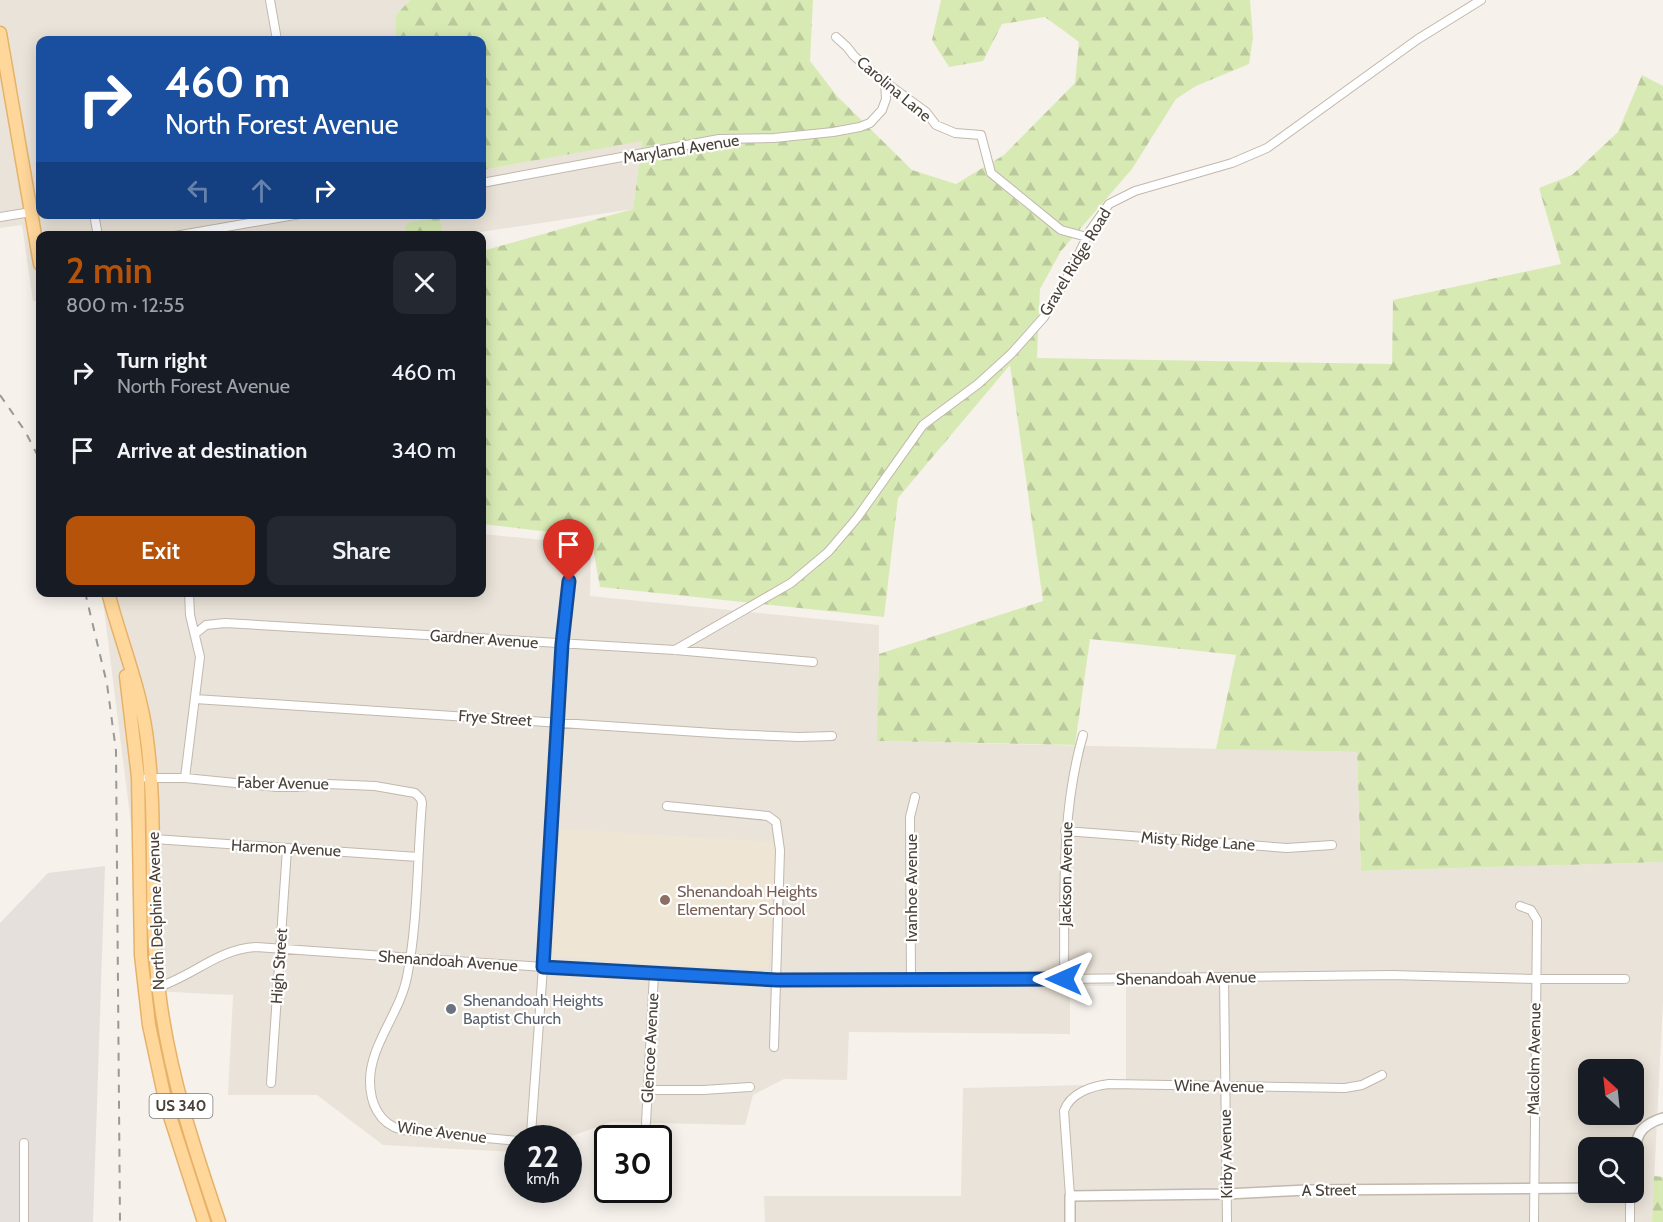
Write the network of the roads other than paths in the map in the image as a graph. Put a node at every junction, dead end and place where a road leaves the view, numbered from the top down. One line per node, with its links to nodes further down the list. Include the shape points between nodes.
1 (270, 0): 4 (street)
2 (1481, 0): 12 (street, Gravel Ridge Road, via 1409,45 1267,148 1232,163 1135,191 1109,204)
3 (0, 33): 8 (main road)
4 (276, 36)
5 (836, 37): 6 (street, Carolina Lane)
6 (885, 82): 7 (street, Maryland Avenue, via 882,110 860,127 774,138 719,140); 12 (street, Carolina Lane, via 926,112 936,125 955,133 981,135 991,174 1061,230)
7 (486, 182)
8 (31, 212): 9 (street); 13 (main road)
9 (0, 217)
10 (272, 219): 11 (street)
11 (203, 231)
12 (1087, 237): 20 (street, Gravel Ridge Road, via 1044,317 978,384 922,425 839,540 799,576 759,603)
13 (36, 239)
14 (569, 581): 19 (street)
15 (109, 597): 17 (main road, North Delphine Avenue / US 340)
16 (189, 597): 18 (street)
17 (119, 633): 26 (main road, North Delphine Avenue / US 340); 28 (main road, North Delphine Avenue / US 340, via 140,702)
18 (195, 634): 19 (street, Gardner Avenue, via 206,624 225,623); 22 (street, via 200,657)
19 (562, 644): 20 (street, Gardner Avenue); 23 (street)
20 (675, 650): 21 (street, Gardner Avenue)
21 (813, 662)
22 (195, 699): 23 (street, Frye Street); 27 (street)
23 (557, 722): 25 (street, Frye Street, via 778,737); 39 (street)
24 (1083, 735): 31 (street, Jackson Avenue, via 1075,761)
25 (832, 736)
26 (138, 777): 28 (street, Faber Avenue); 48 (main road, North Delphine Avenue / US 340)
27 (185, 778): 28 (street, Faber Avenue); 35 (street, Faber Avenue, via 277,787 375,786 415,793 422,803)
28 (151, 779): 32 (main road, North Delphine Avenue / US 340)
29 (915, 797): 46 (street, Ivanhoe Avenue, via 910,817)
30 (667, 806): 45 (street, via 768,816 776,822 780,850)
31 (1065, 831): 33 (street, Misty Ridge Lane, via 1287,848); 42 (street, Jackson Avenue)
32 (154, 839): 34 (street, Harmon Avenue); 47 (main road, North Delphine Avenue / US 340)
33 (1332, 845)
34 (288, 849): 35 (street, Harmon Avenue); 37 (street, High Street)
35 (418, 857): 38 (street)
36 (1520, 906): 43 (street, Malcolm Avenue, via 1536,916)
37 (280, 948): 38 (street, Shenandoah Avenue); 47 (street, Shenandoah Avenue, via 232,951); 51 (street, High Street)
38 (410, 958): 39 (street, Shenandoah Avenue); 59 (street, Wine Avenue, via 403,993 371,1072 371,1093 377,1112 395,1128)
39 (543, 967): 40 (street, Shenandoah Avenue); 57 (street)
40 (654, 974): 45 (street, Shenandoah Avenue); 54 (street, Glencoe Avenue)
41 (1224, 977): 42 (street, Shenandoah Avenue); 43 (street, Shenandoah Avenue, via 1392,975); 52 (street, Kirby Avenue)
42 (1064, 979): 46 (street, Shenandoah Avenue)
43 (1536, 979): 44 (street, Shenandoah Avenue); 62 (street, Malcolm Avenue)
44 (1625, 979)
45 (777, 980): 46 (street, Shenandoah Avenue); 49 (street)
46 (911, 980)
47 (158, 987): 48 (street, Shenandoah Avenue); 68 (main road, North Delphine Avenue / US 340, via 178,1094)
48 (144, 990): 67 (main road, North Delphine Avenue / US 340, via 166,1104)
49 (774, 1047)
50 (1382, 1075): 52 (street, Wine Avenue, via 1346,1088)
51 (271, 1083)
52 (1225, 1086): 63 (street, Kirby Avenue); 64 (street, Wine Avenue, via 1106,1084 1077,1094 1064,1111)
53 (750, 1087): 54 (street)
54 (647, 1090): 56 (street, Glencoe Avenue)
55 (1659, 1119): 58 (street, via 1644,1126)
56 (645, 1123)
57 (531, 1125)
58 (1637, 1137)
59 (504, 1140)
60 (24, 1143): 66 (street)
61 (1578, 1188): 62 (street, A Street)
62 (1534, 1189): 63 (street, A Street); 71 (street, Malcolm Avenue)
63 (1226, 1194): 64 (street, A Street); 70 (street, Kirby Avenue)
64 (1070, 1196): 69 (street)
65 (1630, 1203): 72 (street)
66 (24, 1222)
67 (204, 1222)
68 (219, 1222)
69 (1070, 1222)
70 (1227, 1222)
71 (1534, 1222)
72 (1630, 1222)

